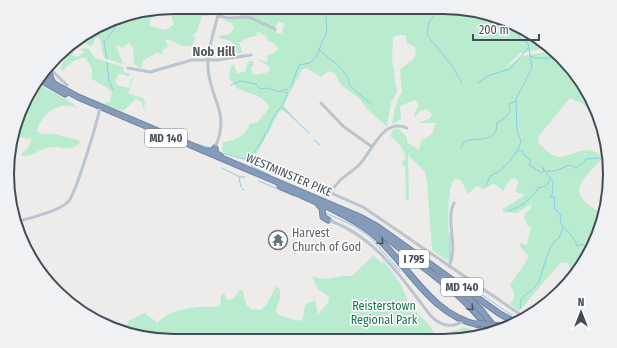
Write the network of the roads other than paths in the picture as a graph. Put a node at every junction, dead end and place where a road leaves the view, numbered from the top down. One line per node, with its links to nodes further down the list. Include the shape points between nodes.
1 (218, 16): 2 (street, via 249,17); 4 (street)
2 (275, 29)
3 (251, 55): 4 (street)
4 (208, 59): 5 (street, via 186,61 156,71); 16 (street, via 210,81 222,119 221,132)
5 (128, 68)
6 (52, 71): 11 (street)
7 (50, 74): 10 (highway)
8 (45, 79): 10 (highway, WESTMINSTER PIKE / MD 140)
9 (44, 81): 13 (highway, WESTMINSTER PIKE / MD 140, via 65,94)
10 (54, 84): 13 (highway, WESTMINSTER PIKE / MD 140)
11 (67, 85)
12 (321, 103): 15 (street, via 348,130)
13 (100, 108): 17 (highway, WESTMINSTER PIKE / MD 140); 19 (highway, WESTMINSTER PIKE / MD 140); 22 (street, via 71,199 60,207)
14 (407, 128): 15 (street, via 399,126 389,130)
15 (372, 146): 25 (street, via 362,161 337,182 331,193 363,207)
16 (215, 148): 17 (highway); 18 (highway)
17 (205, 151): 18 (highway, WESTMINSTER PIKE / MD 140)
18 (220, 157): 24 (highway, WESTMINSTER PIKE / MD 140, via 362,218)
19 (315, 202): 21 (highway, WESTMINSTER PIKE / MD 140); 23 (highway, via 322,208 322,216)
20 (454, 203): 25 (street, via 453,258)
21 (325, 206): 28 (highway, WESTMINSTER PIKE / MD 140, one-way to 28, via 372,233 440,306); 33 (highway, I 795, one-way to 33, via 369,226 408,254 458,295)
22 (21, 220)
23 (328, 220): 28 (street, via 351,230 376,249 433,318 448,325)
24 (410, 251): 27 (highway, WESTMINSTER PIKE / MD 140); 30 (highway, I 795, via 462,291)
25 (449, 266): 26 (street)
26 (518, 315)
27 (510, 319)
28 (463, 321): 29 (highway, WESTMINSTER PIKE / MD 140)
29 (478, 324): 31 (highway, bridge); 32 (highway, WESTMINSTER PIKE / MD 140, bridge)
30 (494, 326)
31 (495, 326)
32 (491, 327)
33 (487, 328)

